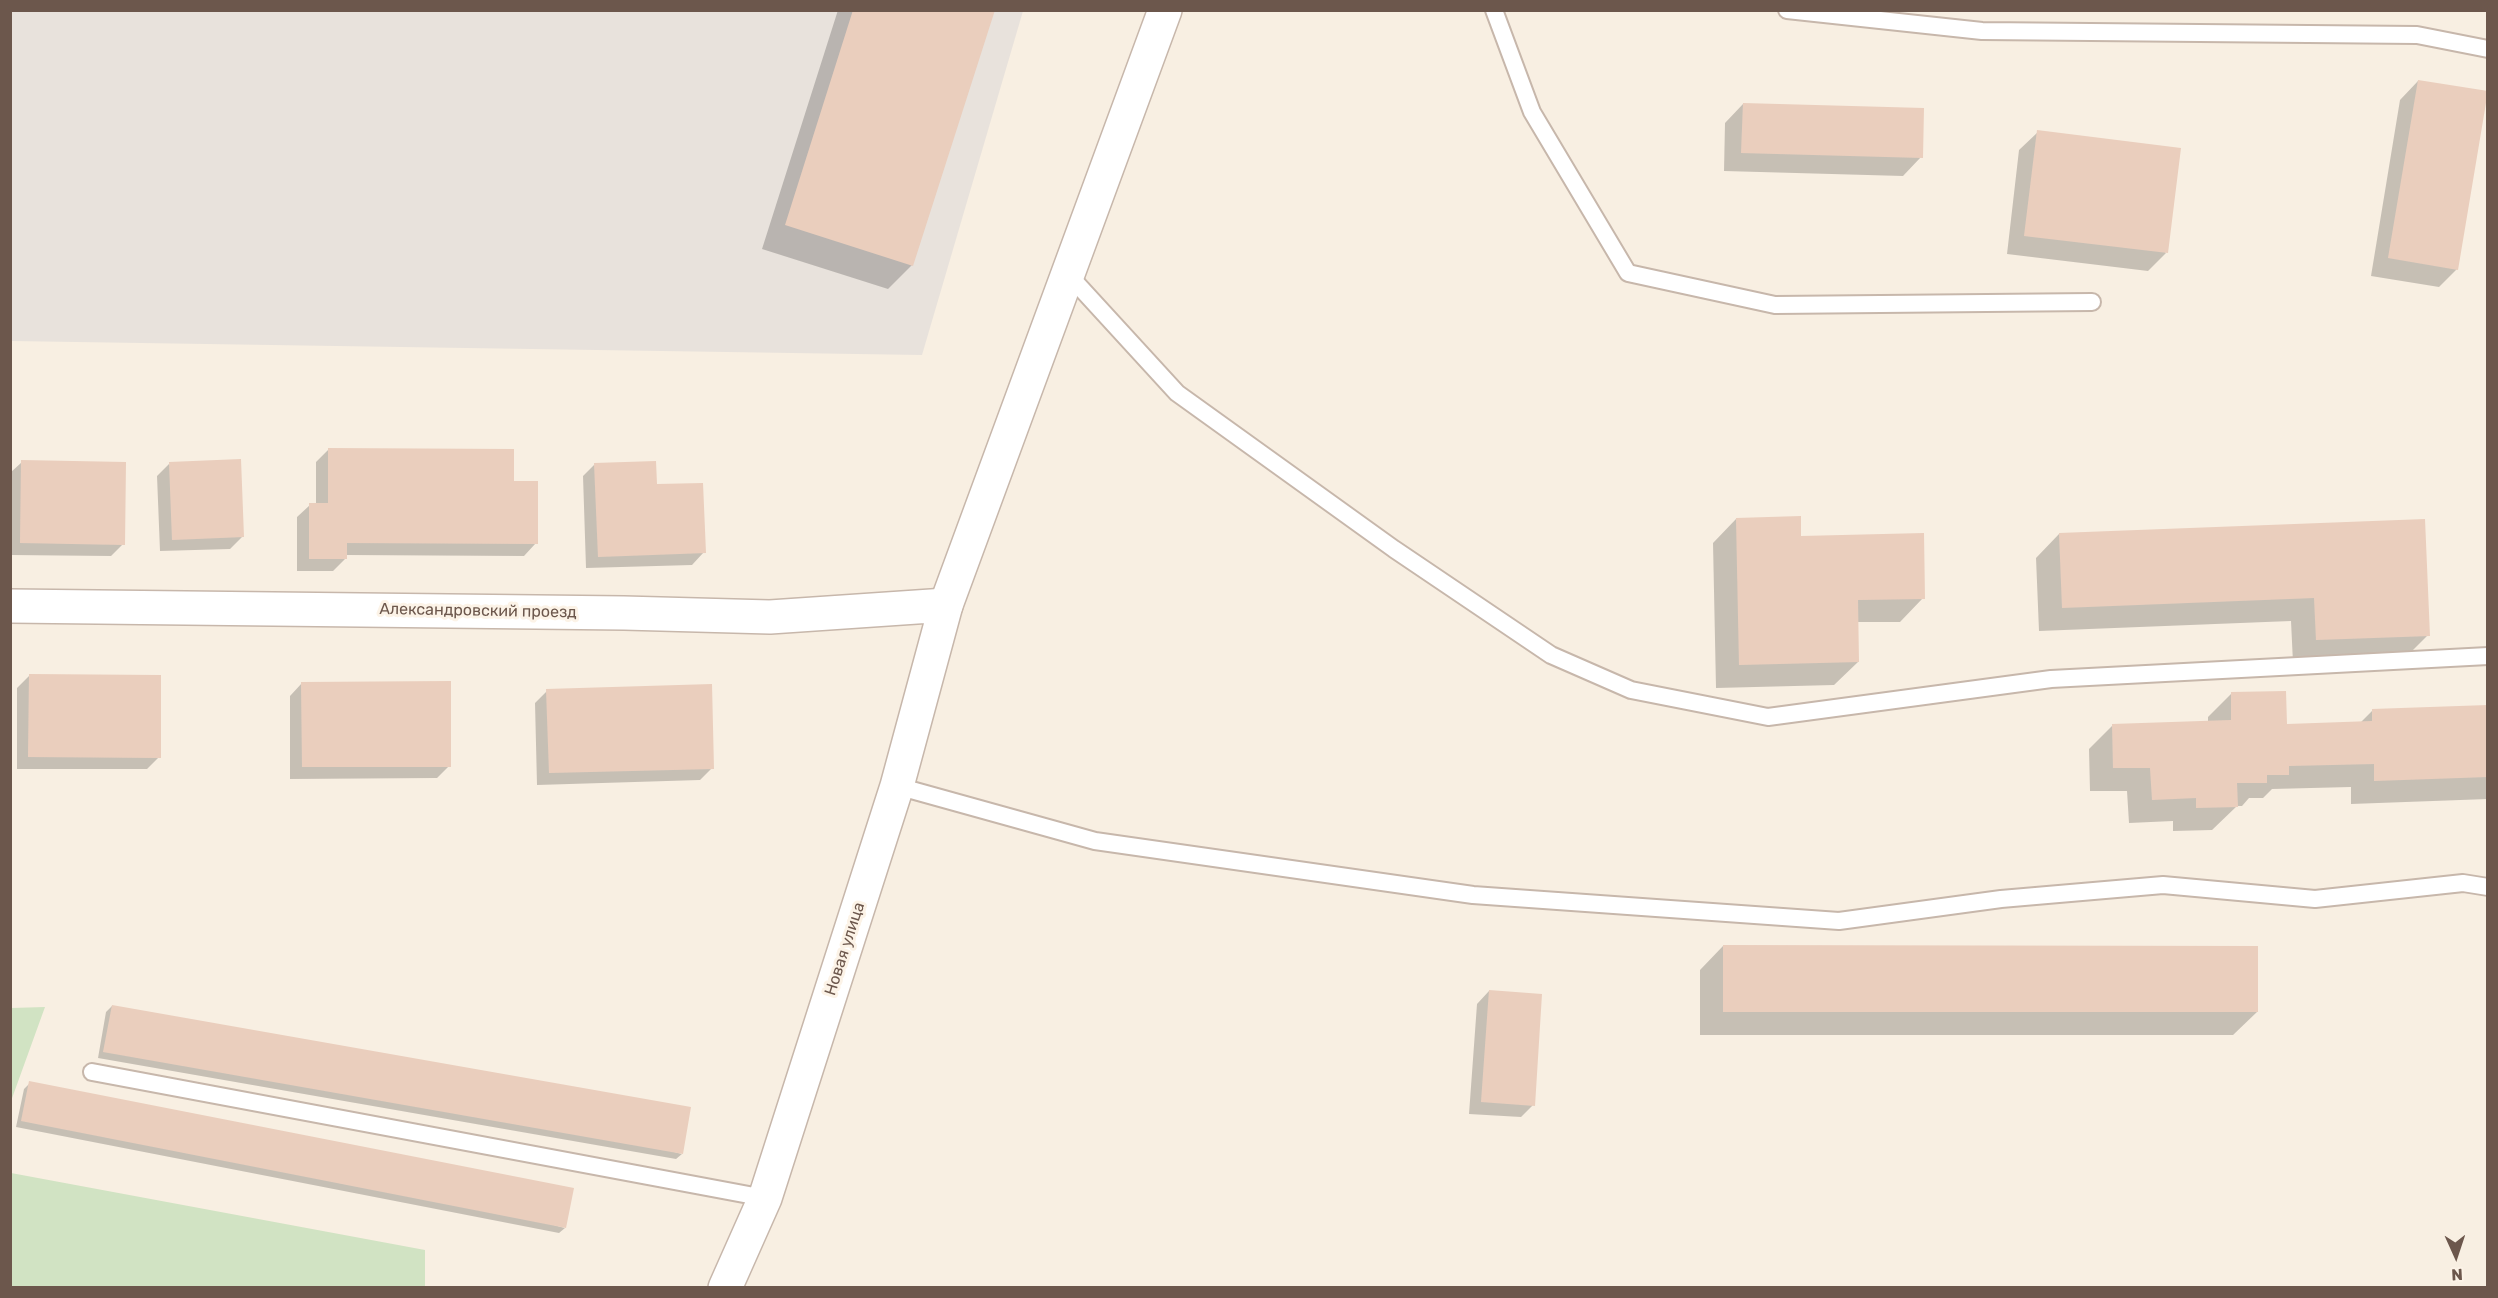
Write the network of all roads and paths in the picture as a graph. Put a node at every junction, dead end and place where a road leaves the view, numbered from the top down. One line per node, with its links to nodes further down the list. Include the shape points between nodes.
1 (1165, 10): 5 (street, Новая улица)
2 (1494, 10): 6 (lane, via 1532,112 1628,273 1775,305)
3 (1787, 10): 4 (lane, via 1983,31 2416,35)
4 (2487, 49)
5 (1066, 273): 7 (street, Новая улица); 9 (lane, via 1186,400 1394,549 1551,655 1631,690 1768,717 2051,679)
6 (2092, 303)
7 (946, 605): 8 (street, Александровский проезд, via 770,617); 10 (street, Новая улица)
8 (10, 606)
9 (2487, 656)
10 (897, 786): 11 (lane, via 1095,841 1473,895 1839,921 2001,899 2163,885 2315,899 2463,883); 13 (street, Новая улица)
11 (2487, 887)
12 (92, 1072): 13 (lane)
13 (765, 1198): 14 (street, Новая улица)
14 (725, 1287)

